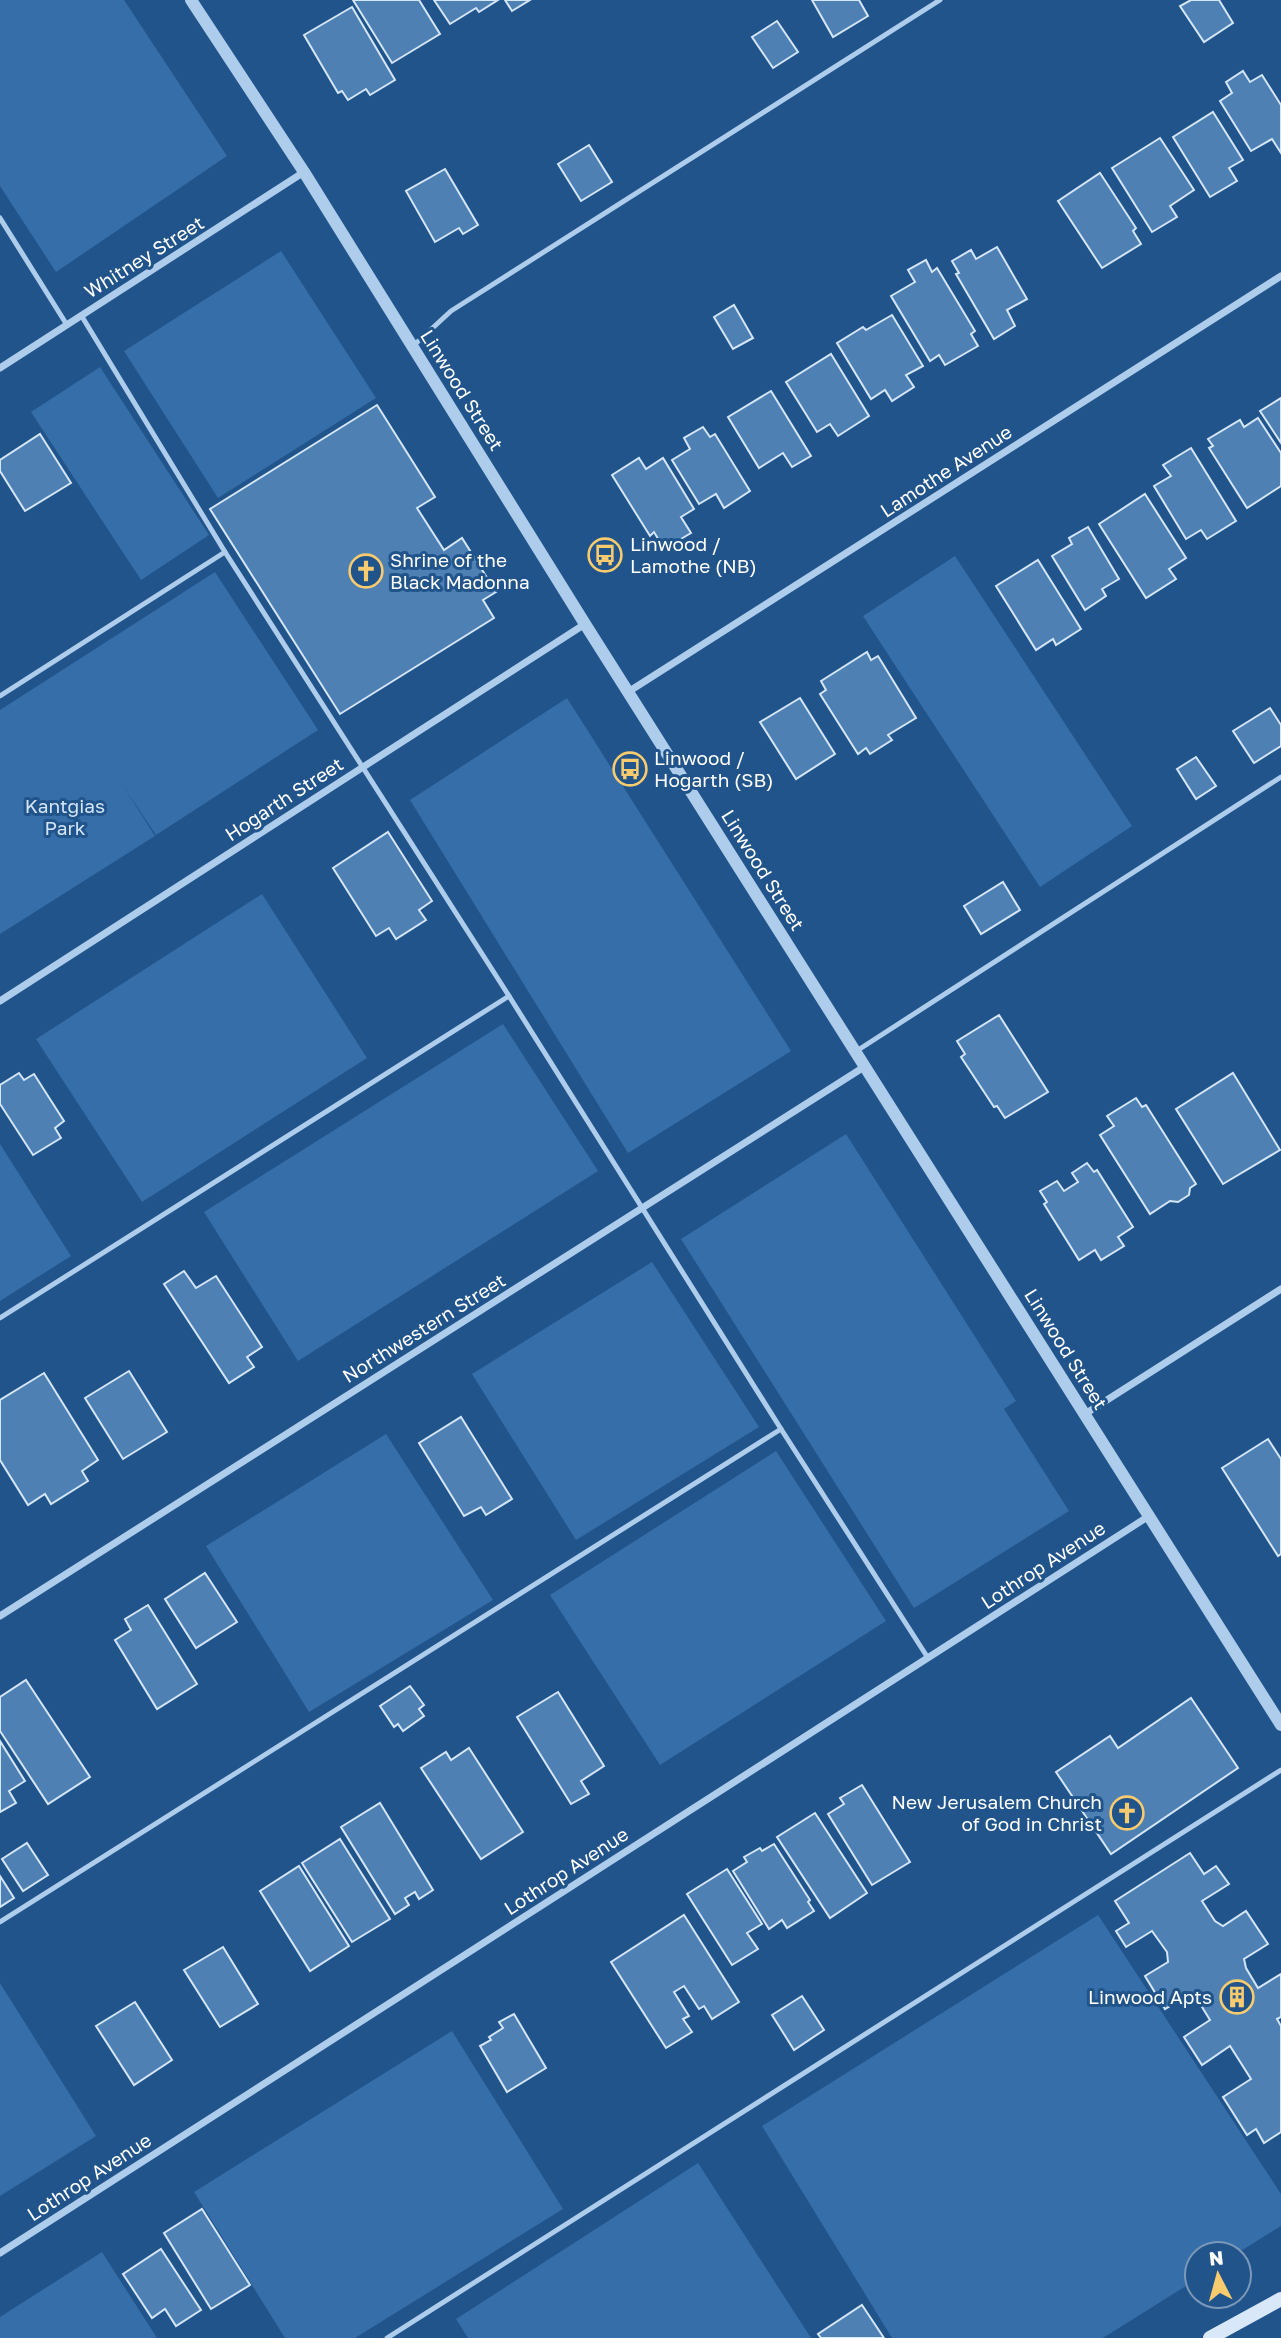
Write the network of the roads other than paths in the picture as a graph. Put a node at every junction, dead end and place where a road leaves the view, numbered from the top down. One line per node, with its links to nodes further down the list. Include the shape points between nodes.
1 (191, 0): 3 (street, Linwood Street)
2 (940, 0): 8 (lane, via 451,311)
3 (304, 172): 6 (street, Whitney Street); 8 (street, Linwood Street)
4 (0, 218): 7 (lane)
5 (1281, 276): 12 (street, Lamothe Avenue)
6 (82, 315): 7 (street, Whitney Street); 10 (lane)
7 (67, 325): 9 (street, Whitney Street)
8 (412, 347): 11 (street, Linwood Street)
9 (0, 368)
10 (225, 552): 13 (lane); 14 (lane)
11 (585, 624): 12 (street, Linwood Street); 14 (street, Hogarth Street)
12 (628, 692): 18 (street, Linwood Street)
13 (0, 696)
14 (363, 767): 16 (lane); 17 (street, Hogarth Street)
15 (1281, 777): 18 (lane)
16 (509, 996): 20 (lane); 22 (lane)
17 (0, 1001)
18 (855, 1052): 19 (street, Linwood Street)
19 (864, 1067): 20 (street, Northwestern Street); 23 (street, Linwood Street)
20 (643, 1207): 24 (lane); 26 (street, Northwestern Street)
21 (1281, 1289): 23 (street)
22 (0, 1318)
23 (1085, 1414): 25 (street, Linwood Street)
24 (781, 1429): 27 (lane); 30 (lane)
25 (1149, 1516): 27 (street, Lothrop Avenue); 28 (street, Linwood Street)
26 (0, 1616)
27 (928, 1658): 31 (street, Lothrop Avenue)
28 (1281, 1725)
29 (1281, 1770): 33 (lane)
30 (0, 1922)
31 (0, 2253)
32 (1281, 2299): 34 (main road)
33 (387, 2338)
34 (1210, 2338)

